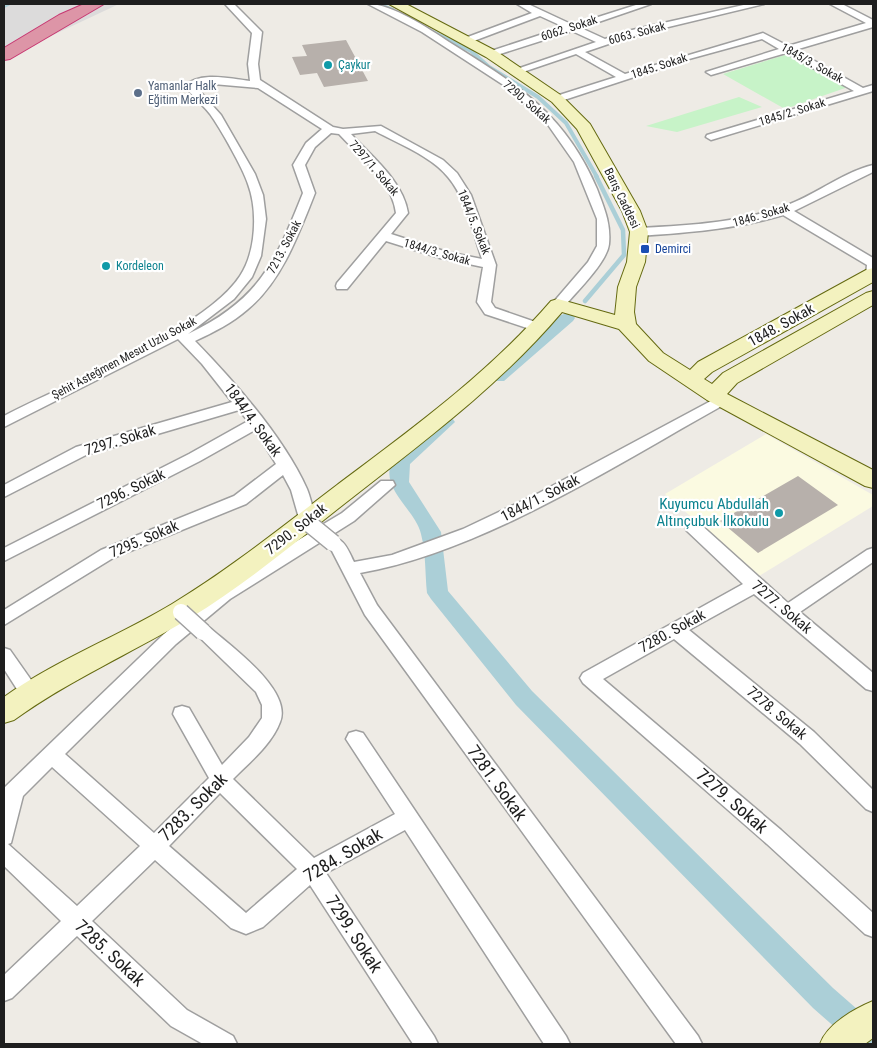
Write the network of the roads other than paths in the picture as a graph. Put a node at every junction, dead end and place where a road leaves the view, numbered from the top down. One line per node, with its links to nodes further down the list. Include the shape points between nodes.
1 (75, 4): 18 (highway)
2 (97, 4): 22 (highway, via 65,18)
3 (229, 4): 26 (street, 7297/1. Sokak, via 258,32 253,77)
4 (372, 4): 41 (street, 7290. Sokak, via 425,30 509,84 550,120 580,162 603,219 604,246 594,263)
5 (396, 4): 16 (main road, Barış Caddesi)
6 (521, 4): 11 (street)
7 (647, 4): 10 (street, 6062. Sokak)
8 (759, 4): 13 (street, 6063. Sokak)
9 (835, 4): 12 (street)
10 (631, 5): 13 (street); 14 (street, 6062. Sokak)
11 (540, 13): 14 (street); 16 (street)
12 (873, 24): 19 (street)
13 (662, 26): 17 (street, 6063. Sokak)
14 (571, 27): 17 (street); 21 (street, 6062. Sokak)
15 (762, 36): 19 (street, 1845/3. Sokak); 25 (street, 1845. Sokak)
16 (468, 40): 21 (main road, Barış Caddesi)
17 (604, 42): 20 (street, 6063. Sokak)
18 (4, 43)
19 (786, 49): 24 (street); 28 (street, 1845/3. Sokak)
20 (577, 51): 23 (street, 6063. Sokak); 25 (street)
21 (491, 54): 23 (main road, Barış Caddesi)
22 (4, 55)
23 (516, 71): 29 (main road, Barış Caddesi)
24 (711, 72)
25 (624, 77): 29 (street, 1845. Sokak)
26 (263, 85): 30 (street, 7297/1. Sokak); 44 (street, Şehit Asteğmen Mesut Uzlu Sokak, via 203,80 190,86 214,113 254,184 259,219 256,246 246,278 228,299)
27 (873, 88): 28 (street, 1845/2. Sokak)
28 (862, 92): 32 (street, 1845/2. Sokak)
29 (557, 99): 35 (main road, Barış Caddesi, via 584,127 631,211)
30 (329, 129): 31 (street, 7297/1. Sokak); 44 (street, 7213. Sokak, via 310,145 299,165 309,193 258,292 240,310)
31 (343, 132): 36 (street, 7297/1. Sokak, via 403,204 402,212); 37 (street, 1844/5. Sokak, via 378,128 439,162 453,175 465,195)
32 (711, 137)
33 (873, 168): 34 (street, 1846. Sokak)
34 (785, 210): 35 (street, 1846. Sokak, via 728,225); 38 (street, via 873,263)
35 (639, 232): 42 (main road, Barış Caddesi, via 636,262 627,287)
36 (384, 236): 37 (street, 1844/3. Sokak); 39 (street, 7297/1. Sokak)
37 (490, 266): 43 (street, 1844/5. Sokak, via 485,307)
38 (872, 274): 45 (main road, 1848. Sokak, via 705,367)
39 (342, 286)
40 (873, 297): 46 (main road, 1848. Sokak, via 730,378)
41 (558, 305): 42 (main road); 43 (main road, 7290. Sokak)
42 (626, 325): 45 (main road, via 656,357)
43 (539, 328): 54 (main road, 7290. Sokak, via 474,393)
44 (183, 335): 47 (street, 1844/4. Sokak); 48 (street, Şehit Asteğmen Mesut Uzlu Sokak)
45 (691, 380): 46 (main road)
46 (718, 398): 51 (main road); 58 (street, 1844/1. Sokak, via 545,497 469,533 394,561)
47 (242, 404): 49 (street, 1844/4. Sokak); 53 (street, 7297. Sokak, via 81,451)
48 (4, 422)
49 (257, 422): 50 (street, 1844/4. Sokak); 57 (street, 7296. Sokak, via 221,444)
50 (285, 465): 54 (street, 1844/4. Sokak, via 299,490); 62 (street, 7295. Sokak, via 240,500 107,554)
51 (873, 480)
52 (387, 485): 72 (street, via 348,517 224,594 170,639)
53 (4, 492)
54 (309, 523): 58 (street, 7281. Sokak, bridge, via 338,547); 60 (main road, 7290. Sokak)
55 (693, 527): 59 (street, 7277. Sokak)
56 (873, 554): 61 (street)
57 (4, 555)
58 (348, 569): 88 (street, 7281. Sokak, via 371,610)
59 (755, 585): 61 (street, 7277. Sokak); 63 (street, 7280. Sokak)
60 (181, 612): 64 (street, 7283. Sokak, bridge); 68 (main road, 7290. Sokak)
61 (787, 612): 67 (street, 7277. Sokak)
62 (4, 618)
63 (675, 629): 66 (street, 7280. Sokak); 75 (street, 7278. Sokak, via 806,738)
64 (203, 632): 73 (street, 7283. Sokak, via 262,687 271,705 272,720 256,743)
65 (4, 655): 68 (street)
66 (589, 678): 82 (street, 7279. Sokak, via 774,837)
67 (871, 678)
68 (29, 692): 69 (main road, 7290. Sokak)
69 (4, 712)
70 (182, 714): 73 (street, 7299. Sokak)
71 (356, 738): 76 (street)
72 (52, 755): 74 (street); 78 (street, 7284. Sokak)
73 (220, 780): 78 (street, 7283. Sokak); 80 (street, 7299. Sokak)
74 (9, 796): 77 (street)
75 (873, 803)
76 (409, 817): 80 (street, 7284. Sokak); 87 (street)
77 (4, 836)
78 (155, 846): 80 (street, 7284. Sokak, via 246,924 255,920); 81 (street, 7283. Sokak)
79 (4, 852): 81 (street, 7285. Sokak)
80 (312, 870): 86 (street, 7299. Sokak)
81 (76, 922): 83 (street, 7283. Sokak); 85 (street, 7285. Sokak, via 179,1018)
82 (873, 928)
83 (4, 990)
84 (873, 1018): 89 (main road)
85 (225, 1044)
86 (426, 1044)
87 (558, 1044)
88 (690, 1044)
89 (837, 1044)

